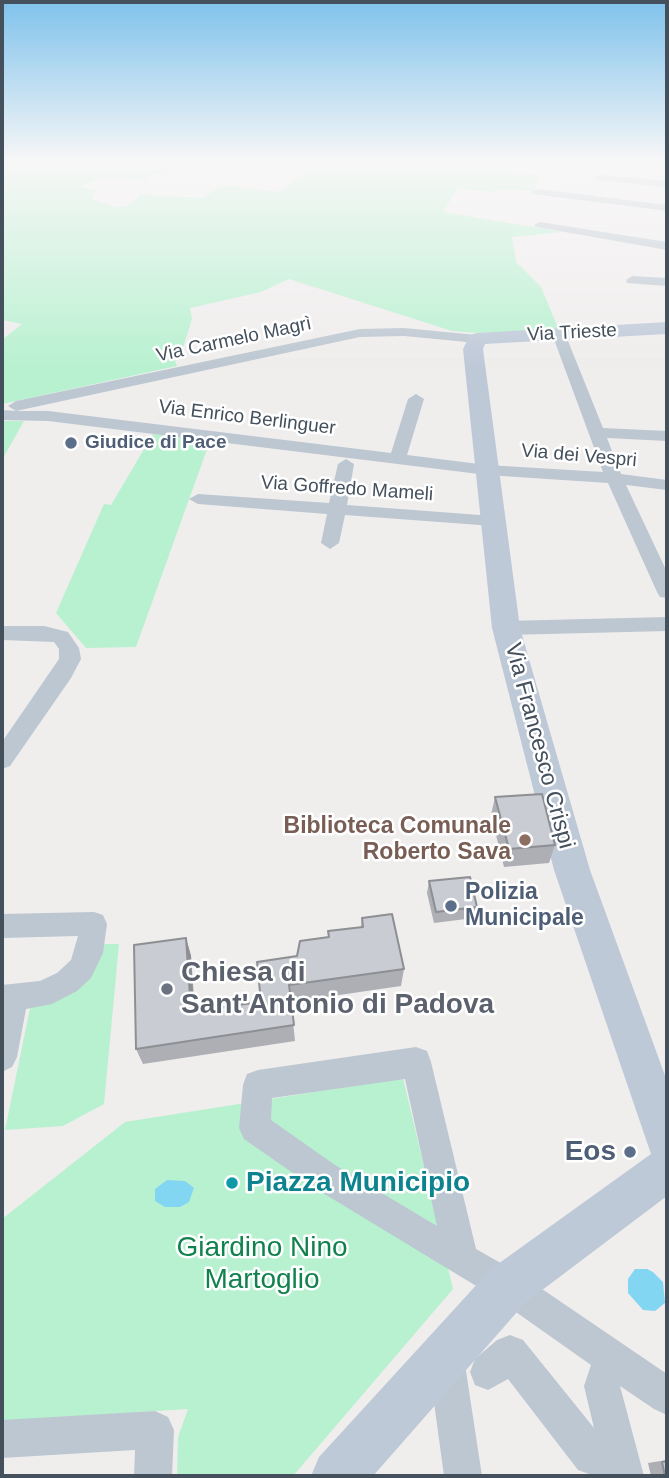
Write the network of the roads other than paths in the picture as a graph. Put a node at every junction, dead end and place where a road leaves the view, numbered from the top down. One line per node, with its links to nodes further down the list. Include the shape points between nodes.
1 (570, 230): 2 (street)
2 (667, 246)
3 (632, 280): 4 (street)
4 (667, 282)
5 (667, 328): 6 (street, Via Trieste)
6 (559, 334): 7 (street, Via Trieste); 10 (street)
7 (477, 339): 9 (street, Via Carmelo Magrì, via 360,333); 14 (street, Via Francesco Crispi, via 473,349)
8 (416, 398): 12 (street)
9 (2, 412): 12 (street, Via Enrico Berlinguer)
10 (597, 433): 11 (street); 15 (street)
11 (667, 436)
12 (397, 459): 14 (street, Via Enrico Berlinguer)
13 (346, 464): 18 (street)
14 (486, 470): 15 (street, Via dei Vespri); 19 (street, Via Francesco Crispi)
15 (614, 478): 16 (street, Via dei Vespri); 21 (street)
16 (667, 485)
17 (198, 499): 18 (street, Via Goffredo Mameli)
18 (337, 509): 19 (street, Via Goffredo Mameli); 20 (street)
19 (493, 520): 23 (street, Via Francesco Crispi)
20 (330, 543)
21 (667, 592)
22 (667, 624): 23 (street)
23 (506, 628): 29 (street, Via Francesco Crispi, via 572,870)
24 (2, 633): 25 (street, via 61,637 70,659)
25 (2, 761)
26 (2, 926): 27 (street, via 94,924 89,953 67,982 42,994)
27 (8, 998): 28 (street)
28 (2, 1057)
29 (667, 1140)
30 (667, 1169): 32 (street)
31 (463, 1260): 31 (street, via 416,1062 258,1085 255,1128 324,1176); 32 (street)
32 (508, 1286): 33 (street); 34 (street)
33 (612, 1358): 35 (street); 37 (street, via 602,1386)
34 (467, 1363): 37 (street, via 510,1353 592,1456); 39 (street); 40 (street, via 453,1411)
35 (667, 1396)
36 (2, 1439): 38 (street, via 155,1430)
37 (622, 1466)
38 (153, 1476)
39 (338, 1476)
40 (463, 1476)

